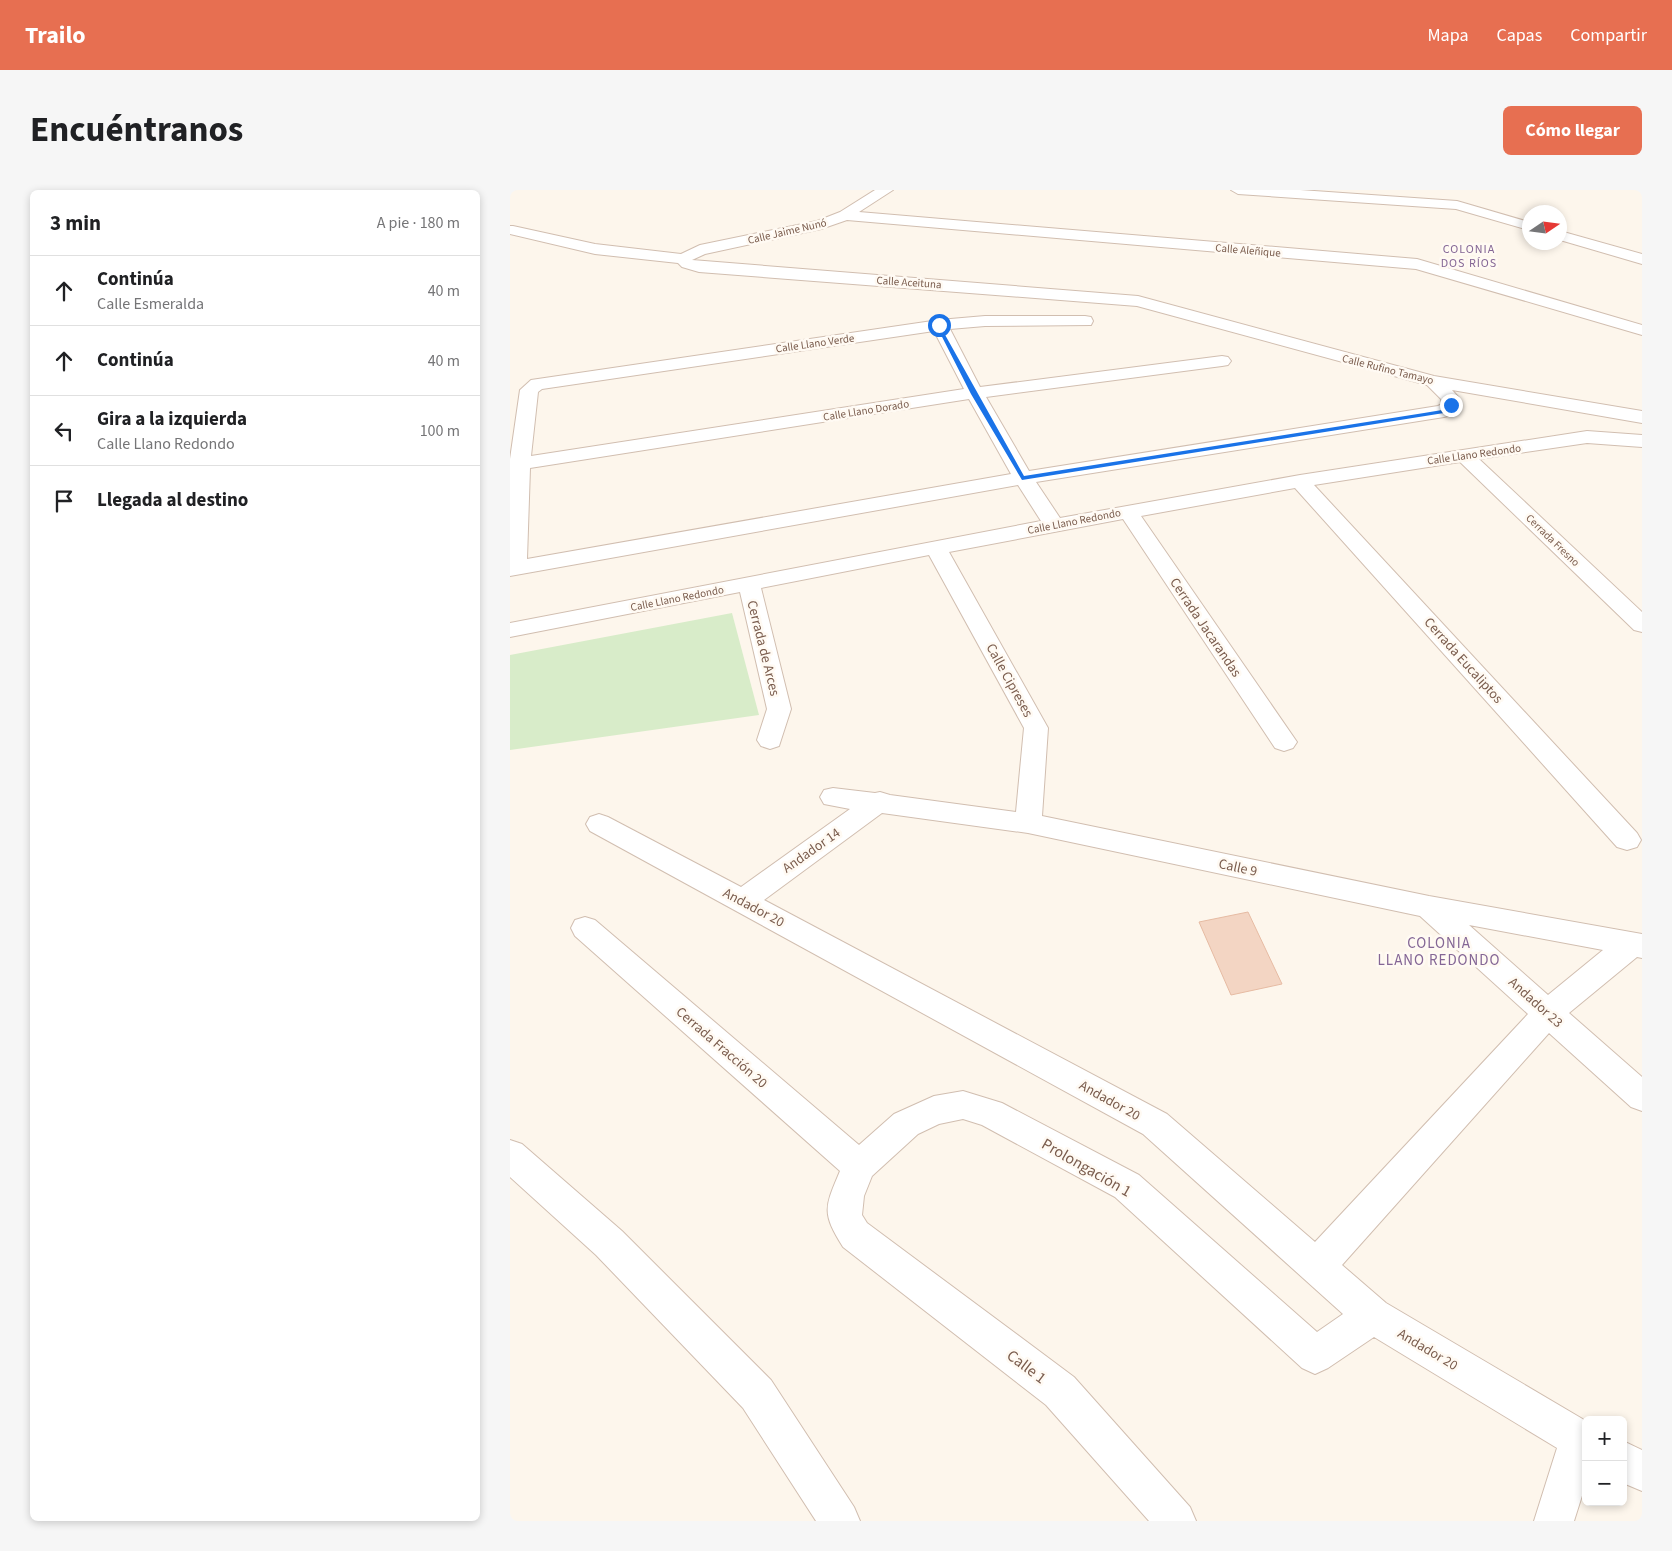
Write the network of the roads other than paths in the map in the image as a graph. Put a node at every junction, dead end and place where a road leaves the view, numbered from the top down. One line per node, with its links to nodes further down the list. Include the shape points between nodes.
1 (886, 190): 3 (street, Calle Jaime Nunó)
2 (1238, 190): 4 (street, via 1457,205)
3 (845, 215): 7 (street, Calle Jaime Nunó, via 821,225 700,250); 12 (street, Calle Aleñique, via 1417,264)
4 (1522, 224)
5 (513, 230): 7 (street, Calle Aceituna, via 595,249)
6 (1567, 237): 8 (street)
7 (683, 259): 9 (street, Calle Aceituna, via 687,264 699,267)
8 (1642, 259)
9 (1138, 301): 14 (street, Calle Rufino Tamayo)
10 (1085, 321): 11 (street, Calle Llano Verde, via 986,321)
11 (939, 325): 15 (street); 19 (street, Calle Llano Verde, via 546,381 529,390)
12 (1642, 330)
13 (1222, 360): 15 (street, Calle Llano Dorado)
14 (1433, 381): 16 (street, Calle Rufino Tamayo); 20 (street, via 1450,398 1451,405 1444,412)
15 (973, 394): 19 (street, Calle Llano Dorado); 20 (street)
16 (1642, 417)
17 (1638, 443): 18 (street, Calle Llano Redondo, via 1587,438)
18 (1463, 455): 21 (street, Calle Llano Redondo); 27 (street, Cerrada Fresno)
19 (515, 465): 25 (street)
20 (1022, 478): 23 (street); 25 (street)
21 (1300, 480): 22 (street, Calle Llano Redondo); 35 (street, Cerrada Eucaliptos)
22 (1128, 511): 23 (street, Calle Llano Redondo); 30 (street, Cerrada Jacarandas)
23 (1054, 525): 24 (street, Calle Llano Redondo)
24 (936, 548): 26 (street, Calle Llano Redondo); 34 (street, Calle Cipreses, via 1036,728)
25 (513, 568)
26 (749, 584): 28 (street, Calle Llano Redondo); 29 (street, Cerrada de Arces, via 779,709)
27 (1642, 625)
28 (510, 630)
29 (770, 740)
30 (1284, 742)
31 (833, 797): 32 (street, Calle 9)
32 (880, 801): 34 (street, Calle 9); 36 (street, Andador 14)
33 (599, 824): 36 (street, Andador 20)
34 (1028, 824): 37 (street, Calle 9)
35 (1627, 840)
36 (744, 901): 45 (street, Andador 20, via 1155,1124)
37 (1429, 907): 39 (street, Calle 9); 40 (street, Andador 23)
38 (585, 928): 43 (street, Cerrada Fracción 20)
39 (1637, 945): 40 (street)
40 (1548, 1013): 41 (street, Andador 23); 45 (street)
41 (1642, 1097)
42 (510, 1155): 50 (street, via 609,1243 757,1394)
43 (859, 1166): 44 (street, Prolongación 1, via 847,1196 844,1218); 46 (street, Prolongación 1, via 906,1124 934,1110 963,1105 990,1114 1127,1186 1315,1355)
44 (855, 1235): 51 (street, Calle 1, via 1060,1391)
45 (1317, 1266): 46 (street, Andador 20)
46 (1373, 1316): 47 (street, Andador 20)
47 (1582, 1441): 52 (street)
48 (1627, 1464): 49 (street)
49 (1642, 1471)
50 (840, 1521)
51 (1176, 1521)
52 (1554, 1521)

